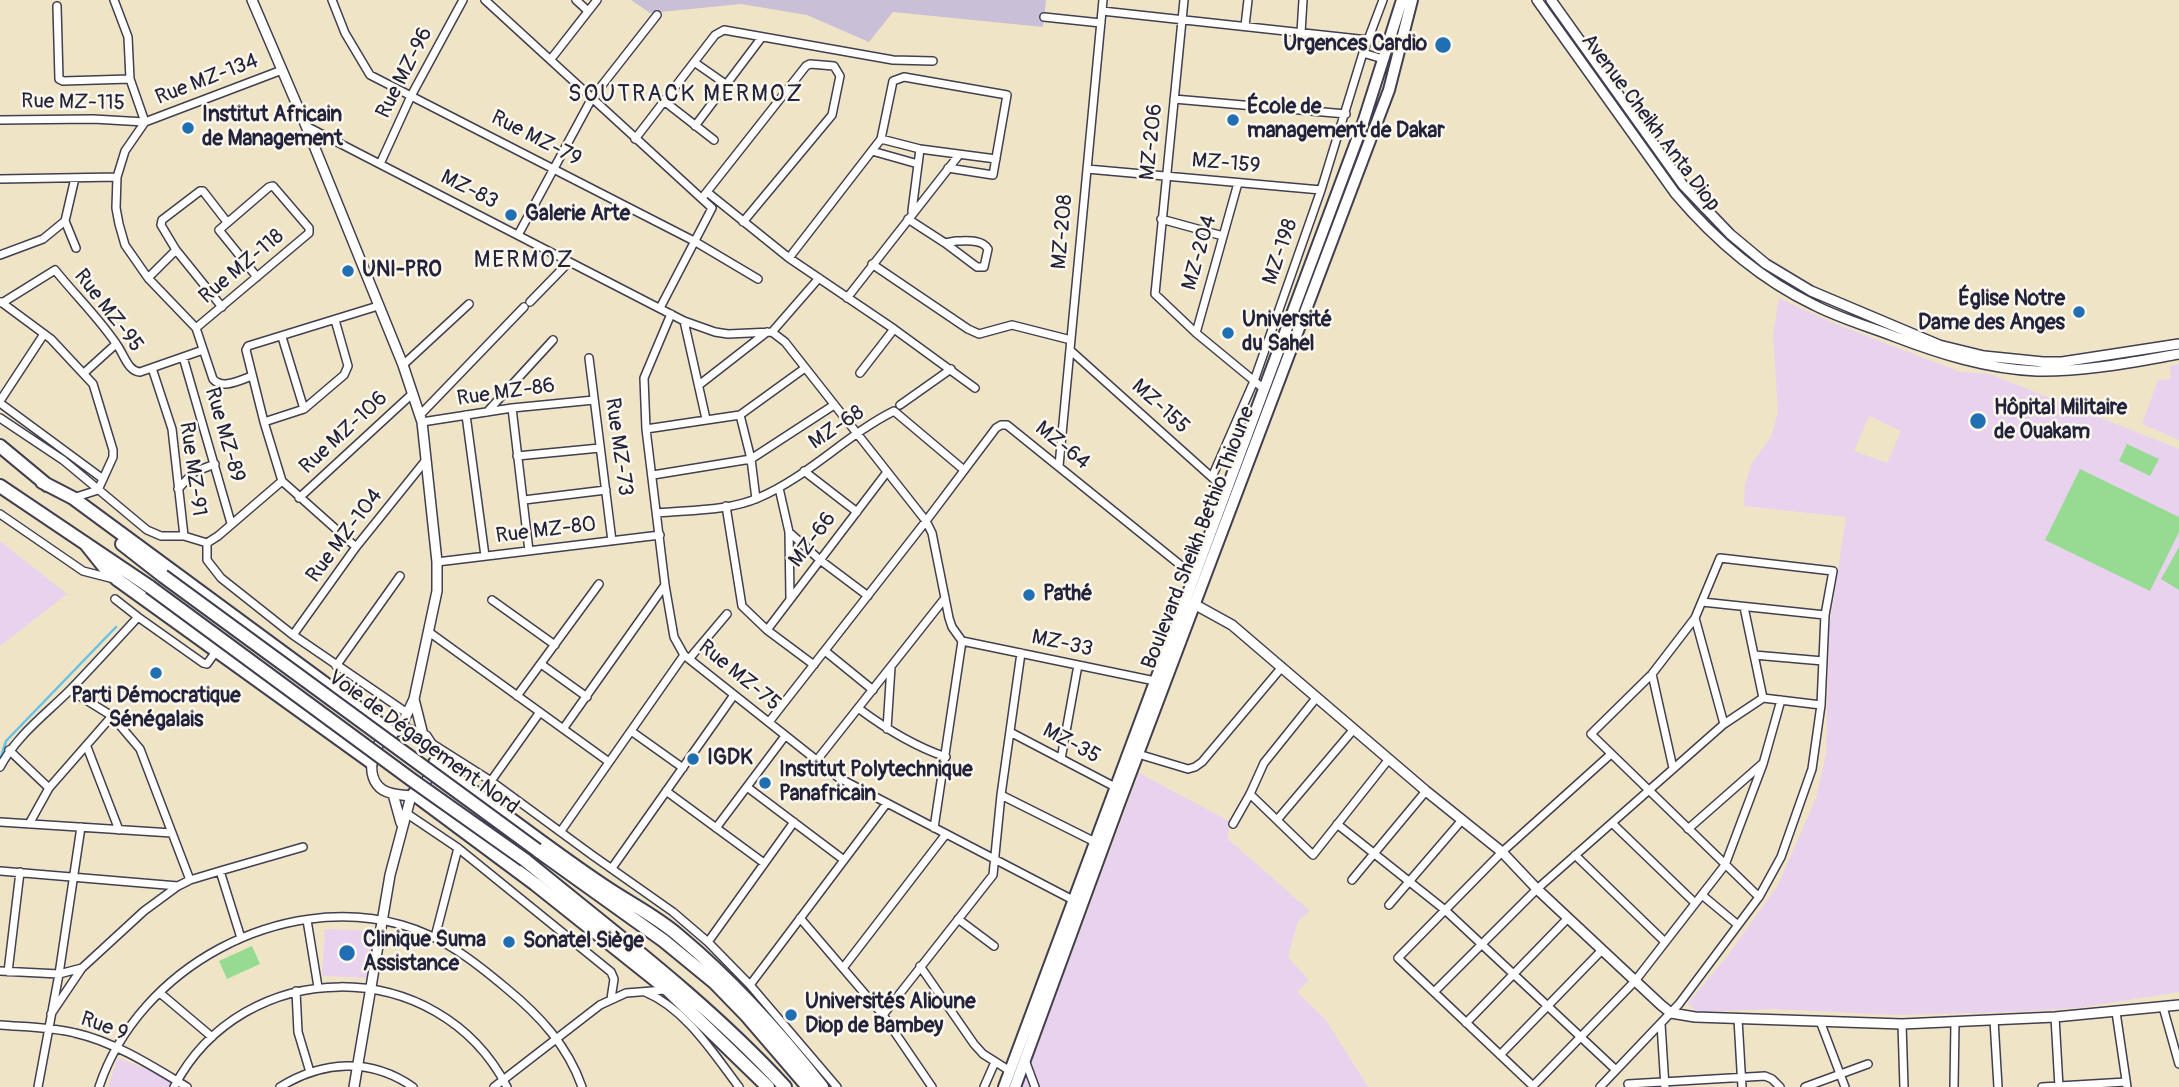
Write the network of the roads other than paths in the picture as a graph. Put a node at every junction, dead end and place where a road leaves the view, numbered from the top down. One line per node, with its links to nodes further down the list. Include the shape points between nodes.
1 (114, 0): 34 (street, via 128,37)
2 (252, 0): 33 (street)
3 (332, 0): 36 (street, Rue MZ-79, via 370,75)
4 (463, 0): 36 (street, Rue MZ-96)
5 (485, 0): 30 (street)
6 (576, 0): 18 (street)
7 (597, 0): 18 (street)
8 (1103, 0): 19 (street, MZ-208)
9 (1184, 0): 22 (street, MZ-206)
10 (1248, 0): 24 (street)
11 (1303, 0): 25 (street)
12 (1383, 0): 27 (street, MZ-198)
13 (1402, 0): 29 (main road, Boulevard Sheikh Bethio Thioune)
14 (1412, 0): 189 (main road, Boulevard Sheikh Bethio Thioune, via 1389,90)
15 (1537, 0): 106 (street, Avenue Cheikh Anta Diop, via 1698,220 1751,267 1807,301 1949,356 2009,369 2065,371)
16 (1551, 0): 103 (street, Avenue Cheikh Anta Diop, via 1695,200 1760,260 1811,291 1938,345 1984,356 2062,362)
17 (57, 6): 34 (street, via 59,79)
18 (589, 11): 30 (street)
19 (1102, 11): 22 (street); 23 (street, MZ-208)
20 (657, 15): 37 (street)
21 (1044, 17): 23 (street)
22 (1182, 20): 24 (street); 38 (street, MZ-206)
23 (1101, 23): 56 (street, MZ-208)
24 (1245, 26): 25 (street)
25 (1301, 33): 27 (street)
26 (762, 37): 31 (street, via 893,60); 32 (street, via 724,30); 35 (street)
27 (1368, 40): 28 (street, MZ-198)
28 (1363, 53): 29 (street); 40 (street, MZ-198)
29 (1383, 59): 119 (main road, Boulevard Sheikh Bethio Thioune)
30 (551, 60): 37 (street)
31 (933, 61)
32 (694, 62): 35 (street); 39 (street)
33 (282, 70): 42 (street, Rue MZ-134); 43 (street)
34 (130, 79): 42 (street)
35 (727, 85): 44 (street)
36 (411, 96): 52 (street, Rue MZ-96); 54 (street, Rue MZ-79)
37 (592, 98): 45 (street); 54 (street)
38 (1174, 99): 40 (street); 57 (street, MZ-206)
39 (664, 102): 44 (street); 45 (street)
40 (1346, 114): 62 (street, MZ-198)
41 (0, 120): 42 (street, Rue MZ-115)
42 (145, 122): 58 (street, Rue MZ-134, via 125,152)
43 (306, 125): 52 (street, MZ-83); 88 (street)
44 (695, 126): 47 (street)
45 (635, 139): 63 (street)
46 (881, 139): 48 (street); 49 (street); 51 (street, via 893,81 904,77 1007,95)
47 (714, 140)
48 (920, 149): 50 (street); 53 (street)
49 (872, 151): 53 (street); 78 (street)
50 (959, 155): 51 (street); 55 (street)
51 (996, 159): 55 (street, via 993,175)
52 (380, 164): 71 (street, MZ-83)
53 (918, 164): 64 (street)
54 (555, 168): 71 (street); 73 (street, Rue MZ-79)
55 (948, 168): 65 (street)
56 (1087, 169): 57 (street, MZ-159); 101 (street, MZ-208)
57 (1166, 176): 61 (street, MZ-159); 67 (street, MZ-206)
58 (117, 177): 59 (street); 82 (street, Rue MZ-134, via 116,208 125,244)
59 (75, 178): 60 (street); 68 (street)
60 (0, 179)
61 (1238, 183): 62 (street, MZ-159); 72 (street, MZ-204)
62 (1321, 190): 116 (street, MZ-198)
63 (704, 195): 70 (street); 70 (street, via 806,66 834,66 840,76 832,115); 73 (street, via 712,209)
64 (914, 195): 65 (street); 66 (street)
65 (925, 197): 66 (street)
66 (910, 216): 74 (street); 80 (street)
67 (1161, 219): 72 (street); 97 (street, MZ-206, via 1155,294)
68 (65, 221): 75 (street); 77 (street, via 43,239)
69 (227, 222): 76 (street, via 200,191 161,222); 81 (street, via 219,230); 81 (street, Rue MZ-118, via 274,186 309,228 309,233)
70 (743, 222): 78 (street)
71 (518, 235): 79 (street, MZ-83)
72 (1223, 236): 97 (street, MZ-204)
73 (694, 241): 84 (street, Rue MZ-79); 90 (street)
74 (946, 243): 74 (street, via 977,268 984,267 985,245 978,241)
75 (76, 248)
76 (176, 250): 82 (street); 89 (street)
77 (0, 255)
78 (789, 258): 83 (street)
79 (569, 262): 90 (street, MZ-83); 131 (street)
80 (872, 264): 85 (street); 101 (street, via 979,334 1012,325)
81 (257, 277): 89 (street, Rue MZ-118)
82 (148, 278): 94 (street, Rue MZ-134)
83 (819, 278): 85 (street); 96 (street)
84 (758, 279)
85 (847, 298): 95 (street)
86 (1, 302): 98 (street); 102 (street, Rue MZ-95, via 55,270)
87 (469, 304): 109 (street)
88 (378, 306): 92 (street); 109 (street)
89 (222, 307): 94 (street, Rue MZ-118)
90 (660, 308): 91 (street, MZ-83)
91 (671, 314): 93 (street, MZ-83); 134 (street, Rue MZ-75, via 645,378)
92 (335, 320): 99 (street); 126 (street, via 348,366 344,375)
93 (684, 321): 96 (street, MZ-83, via 728,334); 117 (street)
94 (196, 328): 104 (street, Rue MZ-134)
95 (894, 329): 112 (street); 114 (street)
96 (770, 332): 111 (street, via 785,342); 117 (street)
97 (1196, 333): 116 (street)
98 (44, 334): 113 (street); 122 (street)
99 (282, 337): 115 (street, via 248,346); 126 (street)
100 (553, 340): 127 (street)
101 (1071, 340): 105 (street, MZ-208)
102 (116, 344): 110 (street, Rue MZ-95, via 135,372); 113 (street)
103 (2179, 344)
104 (203, 350): 107 (street); 115 (street, Rue MZ-134, via 217,384)
105 (1070, 350): 142 (street, MZ-208); 147 (street, MZ-155)
106 (2179, 354)
107 (183, 357): 110 (street); 141 (street, Rue MZ-89)
108 (589, 358): 121 (street, Rue MZ-73)
109 (403, 365): 120 (street)
110 (152, 368): 153 (street, Rue MZ-91, via 172,429)
111 (805, 368): 123 (street); 129 (street)
112 (951, 369): 118 (street); 124 (street)
113 (84, 373): 148 (street, via 97,394 113,450)
114 (860, 373)
115 (252, 376): 133 (street)
116 (1254, 381): 119 (street); 147 (street, MZ-198)
117 (699, 385): 132 (street)
118 (975, 388)
119 (1264, 389): 156 (main road, Boulevard Sheikh Bethio Thioune)
120 (412, 394): 131 (street); 158 (street, Rue MZ-106)
121 (594, 400): 125 (street, Rue MZ-86); 137 (street, Rue MZ-73)
122 (0, 402): 148 (street)
123 (834, 405): 135 (street); 139 (street)
124 (900, 405)
125 (512, 408): 127 (street, Rue MZ-86); 138 (street)
126 (304, 409): 133 (street)
127 (487, 413): 128 (street, Rue MZ-86)
128 (466, 415): 131 (street, Rue MZ-86); 175 (street)
129 (740, 415): 132 (street); 139 (street)
130 (0, 418): 154 (street)
131 (421, 419): 140 (street)
132 (706, 419): 134 (street)
133 (264, 422): 149 (street)
134 (646, 429): 146 (street, Rue MZ-75)
135 (858, 435): 143 (street, MZ-68, via 896,412); 144 (street, MZ-68); 145 (street)
136 (0, 446): 150 (highway, Voie de Dégagement Nord)
137 (600, 448): 138 (street); 155 (street, Rue MZ-73)
138 (517, 456): 160 (street)
139 (751, 459): 146 (street); 159 (street)
140 (426, 460): 173 (street, Rue MZ-104); 177 (street)
141 (215, 464): 153 (street, via 194,472); 166 (street, Rue MZ-89)
142 (1059, 466): 143 (street, MZ-64, via 1002,425); 179 (street, MZ-64)
143 (964, 470): 165 (street, MZ-64)
144 (804, 471): 152 (street, MZ-68); 162 (street)
145 (887, 472): 162 (street, MZ-66); 165 (street)
146 (653, 475): 163 (street, Rue MZ-75)
147 (1212, 477): 156 (street, MZ-155)
148 (103, 479): 154 (street)
149 (282, 481): 158 (street); 166 (street)
150 (42, 482): 157 (highway); 321 (highway, Voie de Dégagement Nord, bridge, via 163,576)
151 (0, 486): 171 (highway, Voie de Dégagement Nord)
152 (779, 488): 159 (street, MZ-68); 167 (street)
153 (178, 489): 169 (street, Rue MZ-91)
154 (98, 490): 157 (street); 169 (street, via 147,530 161,536)
155 (606, 490): 160 (street); 170 (street, Rue MZ-73)
156 (1226, 490): 179 (main road, Boulevard Sheikh Bethio Thioune)
157 (73, 498): 233 (highway)
158 (299, 498): 173 (street)
159 (756, 499): 161 (street, MZ-68)
160 (524, 500): 174 (street)
161 (726, 506): 163 (street, MZ-68); 195 (street, via 742,606)
162 (857, 512): 176 (street, MZ-66)
163 (658, 513): 168 (street, Rue MZ-75)
164 (0, 514): 180 (street, via 83,571)
165 (926, 521): 183 (street, MZ-64); 184 (street, via 936,546)
166 (231, 523): 172 (street)
167 (789, 532): 176 (street); 186 (street)
168 (660, 535): 170 (street, Rue MZ-80); 182 (street, Rue MZ-75)
169 (184, 536): 172 (street)
170 (612, 541): 174 (street, Rue MZ-80)
171 (85, 543): 180 (highway); 320 (highway, Voie de Dégagement Nord, bridge, via 525,860)
172 (207, 543): 197 (street, via 207,560 221,578)
173 (356, 547): 197 (street, Rue MZ-104)
174 (529, 551): 175 (street, Rue MZ-80)
175 (485, 556): 177 (street, Rue MZ-80)
176 (820, 560): 183 (street); 186 (street, MZ-66)
177 (437, 562): 196 (street)
178 (400, 576): 209 (street)
179 (1194, 576): 213 (main road, Boulevard Sheikh Bethio Thioune)
180 (118, 580): 200 (highway)
181 (599, 584): 199 (street)
182 (665, 585): 204 (street, Rue MZ-75, via 674,637); 218 (street)
183 (868, 596): 201 (street, MZ-64)
184 (945, 598): 198 (street, via 952,627); 210 (street)
185 (115, 599): 193 (street)
186 (790, 599): 195 (street, MZ-66)
187 (492, 600): 199 (street)
188 (1702, 602): 190 (street); 192 (street, via 1720,558 1833,571); 194 (street)
189 (1194, 604): 211 (street, via 1232,625); 241 (main road, Boulevard Sheikh Bethio Thioune)
190 (1744, 607): 192 (street); 203 (street)
191 (727, 614): 204 (street)
192 (1825, 615): 205 (street)
193 (138, 618): 200 (street, via 207,664); 214 (street)
194 (1695, 618): 212 (street); 229 (street)
195 (767, 630): 207 (street)
196 (429, 632): 217 (street); 221 (street)
197 (293, 635): 209 (street)
198 (962, 641): 202 (street, MZ-33); 243 (street)
199 (555, 645): 206 (street)
200 (217, 650): 247 (highway)
201 (825, 651): 207 (street, MZ-64); 215 (street)
202 (1021, 653): 208 (street, MZ-33); 235 (street)
203 (1754, 655): 205 (street); 220 (street)
204 (686, 657): 216 (street, Rue MZ-75); 234 (street)
205 (1823, 661): 223 (street)
206 (541, 664): 217 (street); 218 (street)
207 (814, 665): 228 (street, MZ-64)
208 (1078, 665): 213 (street, MZ-33); 244 (street)
209 (336, 666): 226 (street)
210 (891, 666): 215 (street); 231 (street)
211 (1282, 667): 219 (street); 241 (street, via 1195,767 1188,769)
212 (1652, 674): 242 (street, via 1591,734); 253 (street)
213 (1155, 681): 256 (main road, Boulevard Sheikh Bethio Thioune)
214 (70, 690): 227 (street); 240 (street)
215 (873, 690): 224 (street)
216 (734, 695): 228 (street, Rue MZ-75); 252 (street)
217 (517, 696): 225 (street)
218 (587, 697): 230 (street)
219 (1317, 697): 232 (street); 262 (street, via 1264,763)
220 (1763, 698): 222 (street); 229 (street)
221 (414, 699): 226 (street); 236 (street)
222 (1781, 700): 223 (street); 250 (street)
223 (1821, 705): 306 (street, via 1812,769 1781,857)
224 (858, 708): 231 (street); 246 (street)
225 (540, 712): 230 (street); 254 (street)
226 (407, 713): 233 (street)
227 (113, 716): 239 (street); 282 (street, via 140,749)
228 (769, 722): 237 (street, Rue MZ-75)
229 (1724, 724): 253 (street)
230 (564, 729): 248 (street)
231 (887, 729): 243 (street)
232 (1354, 729): 245 (street); 267 (street)
233 (396, 732): 236 (street, via 408,729); 247 (street, via 385,737)
234 (631, 732): 248 (street); 252 (street)
235 (1010, 732): 244 (street, MZ-35); 264 (street)
236 (423, 735): 238 (street)
237 (785, 736): 246 (street, Rue MZ-75); 255 (street)
238 (430, 743): 249 (street, via 437,752); 254 (street)
239 (87, 747): 257 (street); 280 (street)
240 (9, 750): 251 (street); 257 (street)
241 (1138, 754): 366 (main road, Boulevard Sheikh Bethio Thioune)
242 (1611, 754): 258 (street); 287 (street)
243 (946, 757): 278 (street)
244 (1061, 759): 256 (street, MZ-35)
245 (1389, 759): 260 (street); 274 (street)
246 (817, 760): 265 (street, Rue MZ-75, via 839,778)
247 (371, 762): 261 (street, via 381,790)
248 (609, 762): 281 (street)
249 (435, 763): 263 (street); 305 (highway)
250 (1763, 764): 279 (street); 293 (street)
251 (0, 767)
252 (683, 768): 259 (street)
253 (1673, 768): 258 (street)
254 (491, 781): 281 (street)
255 (747, 787): 270 (street); 277 (street)
256 (1115, 787): 284 (main road, Boulevard Sheikh Bethio Thioune)
257 (49, 788): 272 (street)
258 (1649, 790): 271 (street); 279 (street)
259 (666, 791): 277 (street); 294 (street)
260 (1426, 791): 268 (street); 288 (street)
261 (393, 794): 263 (street); 275 (street)
262 (1251, 794): 267 (street); 273 (street)
263 (412, 795): 266 (street); 310 (highway)
264 (1001, 795): 284 (street); 291 (street)
265 (887, 803): 278 (street, Rue MZ-75); 290 (street)
266 (405, 813): 275 (street); 286 (street)
267 (1277, 820): 274 (street, via 1313,855)
268 (1462, 820): 287 (street); 301 (street)
269 (0, 822): 272 (street)
270 (794, 822): 290 (street); 292 (street)
271 (1612, 823): 289 (street); 308 (street)
272 (29, 824): 276 (street)
273 (1233, 824)
274 (1337, 824): 288 (street)
275 (402, 825): 316 (street)
276 (81, 827): 280 (street); 298 (street)
277 (716, 828): 292 (street)
278 (934, 828): 283 (street, Rue MZ-75)
279 (1688, 829): 293 (street)
280 (119, 830): 282 (street)
281 (561, 831): 294 (street)
282 (172, 833): 299 (street)
283 (946, 834): 291 (street, Rue MZ-75); 329 (street)
284 (1095, 842): 307 (main road, Boulevard Sheikh Bethio Thioune)
285 (303, 848): 296 (street)
286 (458, 848): 318 (street); 342 (street, via 611,972)
287 (1502, 852): 303 (street); 311 (street)
288 (1373, 853): 300 (street); 301 (street)
289 (1575, 855): 303 (street); 323 (street)
290 (844, 860): 312 (street)
291 (996, 861): 307 (street, Rue MZ-75); 314 (street, via 993,876)
292 (764, 863): 322 (street)
293 (1726, 865): 304 (street); 306 (street)
294 (612, 868): 322 (street)
295 (0, 870): 297 (street)
296 (220, 871): 299 (street); 319 (street)
297 (20, 872): 298 (street); 330 (street)
298 (72, 877): 302 (street); 331 (street)
299 (190, 880): 302 (street)
300 (1352, 880)
301 (1410, 882): 309 (street); 311 (street)
302 (178, 887): 328 (street, via 144,911)
303 (1537, 889): 313 (street); 324 (street)
304 (1702, 895): 308 (street); 317 (street)
305 (621, 897): 321 (highway); 394 (highway, via 656,918 724,976)
306 (1759, 897): 317 (street)
307 (1073, 900): 372 (main road, Boulevard Sheikh Bethio Thioune)
308 (1695, 903): 323 (street)
309 (1390, 905)
310 (563, 908): 320 (highway); 338 (highway)
311 (1445, 910): 324 (street); 340 (street, via 1398,958)
312 (800, 918): 329 (street); 334 (street)
313 (1568, 918): 326 (street); 332 (street)
314 (958, 919): 325 (street); 327 (street)
315 (307, 920): 316 (street); 319 (street); 335 (street)
316 (382, 921): 318 (street); 336 (street)
317 (1738, 925): 347 (street)
318 (435, 937): 361 (street, via 502,984)
319 (242, 938): 341 (street, via 198,961)
320 (621, 938): 392 (highway, Voie de Dégagement Nord, via 725,1027)
321 (664, 941): 393 (highway, Voie de Dégagement Nord, via 714,982)
322 (708, 942): 334 (street)
323 (1665, 942): 333 (street)
324 (1482, 944): 332 (street); 340 (street)
325 (994, 946)
326 (1602, 950): 333 (street); 344 (street)
327 (920, 967): 349 (street); 367 (street, via 974,1044)
328 (82, 968): 331 (street); 348 (street)
329 (843, 968): 349 (street)
330 (4, 972): 331 (street)
331 (59, 974): 348 (street)
332 (1514, 974): 344 (street); 355 (street)
333 (1635, 981): 347 (street); 362 (street)
334 (750, 985): 395 (street)
335 (318, 987): 336 (street); 339 (street)
336 (370, 988): 369 (street); 376 (street, via 440,1014 482,1049)
337 (641, 990): 338 (street); 342 (street); 390 (street, via 670,1006)
338 (668, 990): 391 (highway)
339 (296, 992): 360 (street, via 251,1009); 373 (street, via 296,1023)
340 (1434, 992): 355 (street)
341 (160, 993): 360 (street); 363 (street)
342 (611, 999): 361 (street)
343 (2179, 1005): 345 (street)
344 (1548, 1006): 362 (street); 365 (street)
345 (2163, 1007): 346 (street); 364 (street)
346 (2116, 1012): 350 (street); 380 (street)
347 (1671, 1013): 351 (street); 356 (street)
348 (50, 1014): 359 (street)
349 (883, 1015): 396 (street)
350 (2055, 1017): 352 (street); 381 (street)
351 (1738, 1019): 353 (street); 375 (street)
352 (1994, 1020): 354 (street); 408 (street)
353 (1820, 1021): 357 (street); 374 (street)
354 (1955, 1022): 357 (street); 407 (street)
355 (1466, 1023): 365 (street)
356 (1661, 1024): 371 (street); 379 (street)
357 (1902, 1024): 406 (street)
358 (0, 1025): 359 (street, Rue 9)
359 (47, 1028): 363 (street, Rue 9, via 75,1032); 382 (street)
360 (212, 1037): 377 (street)
361 (556, 1037): 376 (street); 389 (street)
362 (1581, 1037): 365 (street, via 1533,1086); 371 (street)
363 (116, 1047): 377 (street, Rue 9); 383 (street)
364 (2177, 1054): 370 (street)
365 (1500, 1055)
366 (1025, 1060): 399 (main road, Boulevard Sheikh Bethio Thioune); 400 (street)
367 (995, 1062): 372 (street); 397 (street)
368 (1868, 1064): 374 (street)
369 (358, 1065): 373 (street); 386 (street); 387 (street)
370 (2179, 1065)
371 (1616, 1070): 401 (street)
372 (1010, 1071): 398 (main road, Boulevard Sheikh Bethio Thioune)
373 (310, 1072): 385 (street)
374 (1839, 1075): 404 (street); 405 (street)
375 (1741, 1077): 379 (street); 402 (street); 403 (street, via 1765,1076)
376 (505, 1083): 388 (street)
377 (175, 1084): 384 (street, Rue 9)
378 (1628, 1084): 379 (street)
379 (1664, 1084)
380 (2127, 1084): 381 (street)
381 (2059, 1086): 409 (street)
382 (37, 1087)
383 (99, 1087)
384 (187, 1087)
385 (280, 1087)
386 (354, 1087)
387 (412, 1087)
388 (494, 1087)
389 (582, 1087)
390 (739, 1087)
391 (768, 1087)
392 (785, 1087)
393 (808, 1087)
394 (822, 1087)
395 (837, 1087)
396 (932, 1087)
397 (984, 1087)
398 (1004, 1087)
399 (1015, 1087)
400 (1035, 1087)
401 (1600, 1087)
402 (1742, 1087)
403 (1780, 1087)
404 (1805, 1087)
405 (1844, 1087)
406 (1904, 1087)
407 (1954, 1087)
408 (1998, 1087)
409 (2042, 1087)

